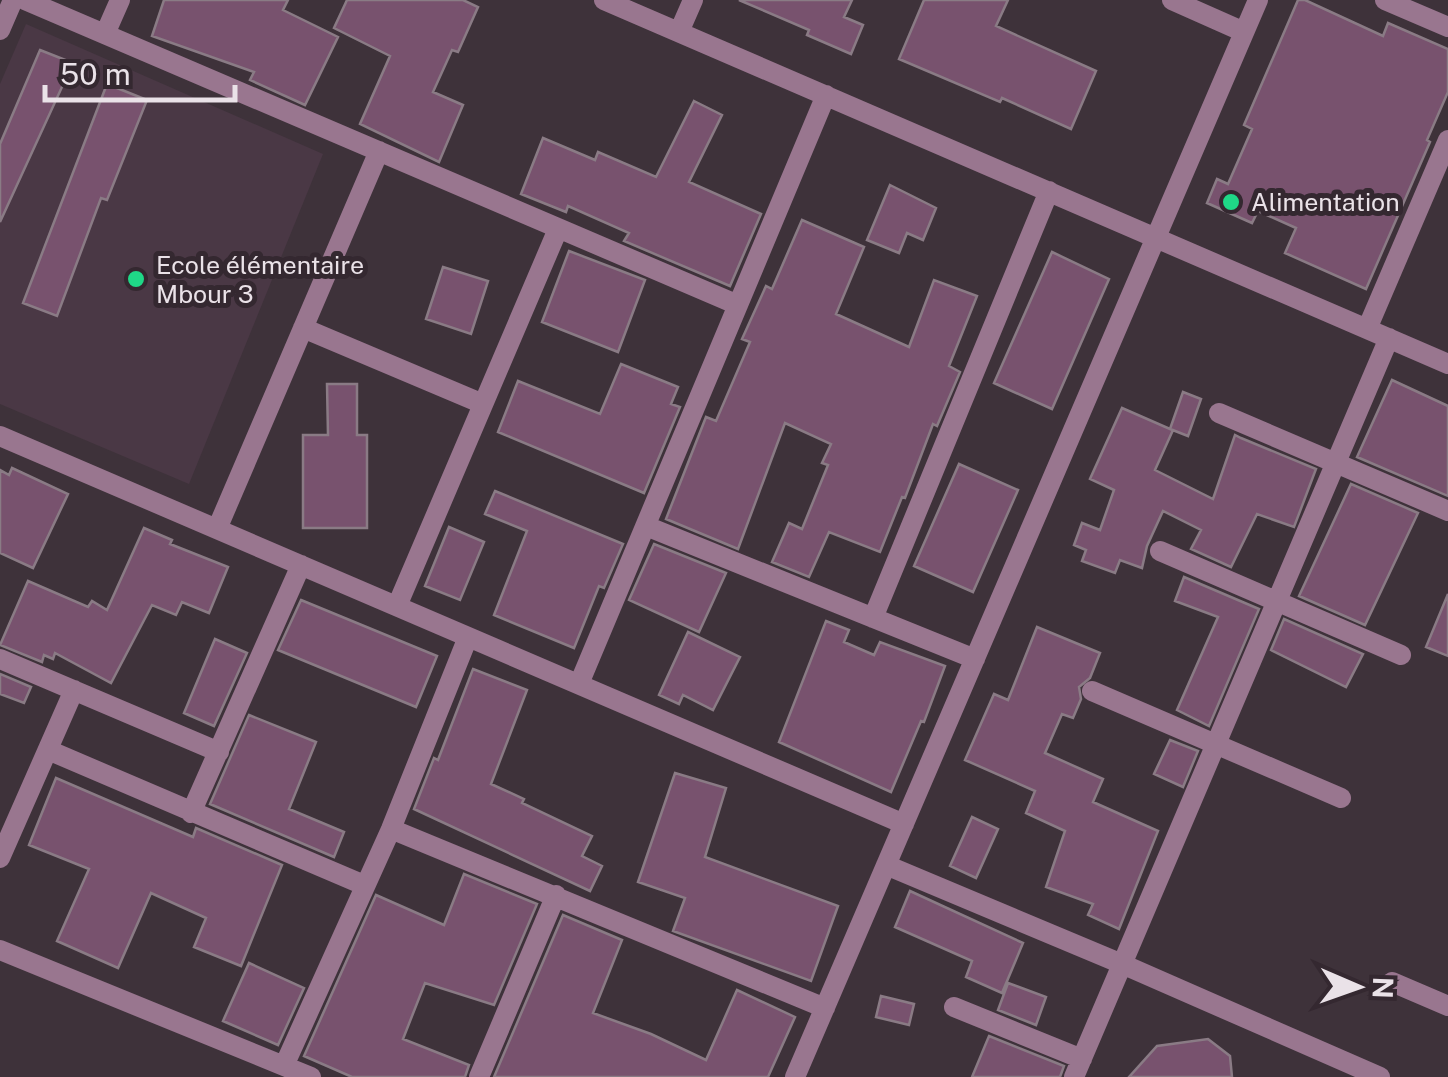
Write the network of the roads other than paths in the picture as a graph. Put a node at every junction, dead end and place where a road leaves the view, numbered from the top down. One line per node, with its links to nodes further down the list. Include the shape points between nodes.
1 (13, 0): 10 (street)
2 (25, 0): 13 (street)
3 (120, 0): 13 (street)
4 (604, 0): 11 (street)
5 (694, 0): 11 (street)
6 (1172, 0): 12 (street)
7 (1258, 0): 12 (street)
8 (1385, 0): 9 (street)
9 (1448, 28)
10 (0, 30)
11 (679, 32): 14 (street)
12 (1244, 32): 20 (street)
13 (105, 34): 16 (street)
14 (826, 96): 18 (street); 21 (street)
15 (1448, 140): 17 (street)
16 (379, 151): 19 (street); 22 (street)
17 (1439, 186): 23 (street)
18 (1049, 192): 20 (street); 37 (street)
19 (558, 228): 21 (street); 26 (street)
20 (1156, 238): 23 (street); 41 (street)
21 (738, 305): 31 (street)
22 (303, 328): 26 (street); 32 (street)
23 (1366, 328): 24 (street)
24 (1389, 338): 25 (street); 29 (street)
25 (1448, 364)
26 (483, 404): 36 (street)
27 (1220, 413): 29 (street)
28 (0, 436): 32 (street)
29 (1336, 463): 30 (street); 35 (street)
30 (1448, 511)
31 (646, 526): 37 (street); 42 (street)
32 (218, 529): 34 (street)
33 (1160, 551): 35 (street)
34 (301, 565): 36 (street); 47 (street)
35 (1276, 601): 39 (street); 45 (street)
36 (397, 606): 38 (street)
37 (873, 618): 41 (street)
38 (468, 637): 42 (street); 51 (street)
39 (1401, 655)
40 (0, 658): 43 (street)
41 (975, 659): 50 (street)
42 (580, 684): 50 (street)
43 (74, 690): 46 (street); 47 (street)
44 (1092, 691): 45 (street)
45 (1216, 744): 48 (street); 57 (street)
46 (48, 750): 49 (street); 52 (street)
47 (219, 752): 49 (street)
48 (1341, 798)
49 (192, 813): 54 (street)
50 (904, 824): 53 (street)
51 (391, 829): 54 (street); 55 (street)
52 (0, 858)
53 (886, 866): 57 (street); 61 (street)
54 (364, 884): 62 (street)
55 (556, 895): 61 (street); 65 (street)
56 (0, 950): 62 (street)
57 (1122, 964): 63 (street); 67 (street)
58 (1392, 982): 59 (street)
59 (1448, 1006)
60 (954, 1007): 63 (street)
61 (825, 1008): 66 (street)
62 (284, 1066): 64 (street)
63 (1078, 1068)
64 (310, 1077)
65 (479, 1077)
66 (795, 1077)
67 (1380, 1077)

